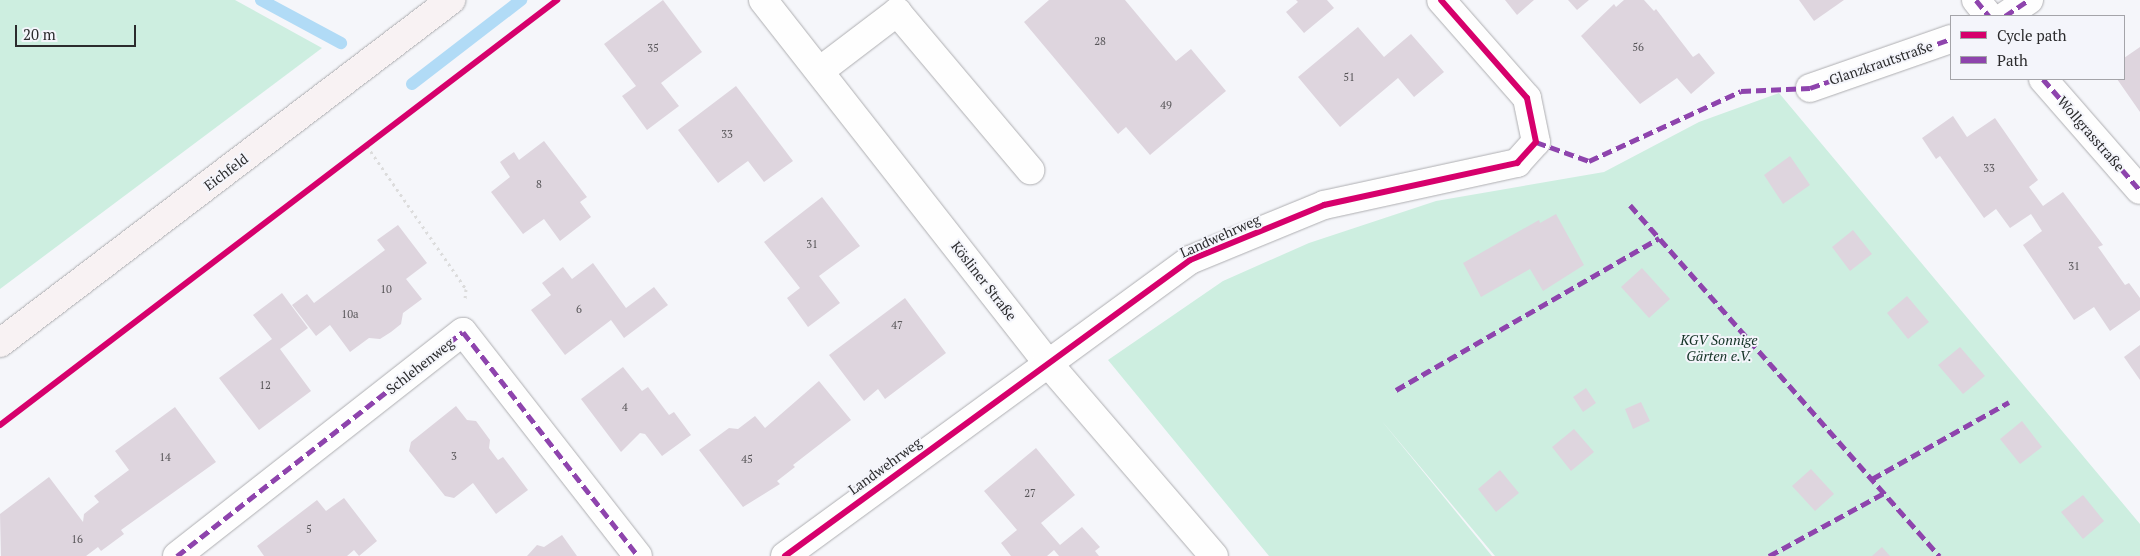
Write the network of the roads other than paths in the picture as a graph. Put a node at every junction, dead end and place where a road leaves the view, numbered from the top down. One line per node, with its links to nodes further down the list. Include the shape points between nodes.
1 (451, 0): 15 (main road, Eichfeld)
2 (764, 0): 10 (street, Kösliner Straße)
3 (1441, 0): 16 (street, Landwehrweg, via 1527,98 1536,142 1517,163 1324,204 1190,260)
4 (1976, 0): 7 (street)
5 (2029, 0): 8 (street)
6 (898, 4): 10 (street); 13 (street)
7 (1988, 15)
8 (2006, 15)
9 (1950, 39): 12 (street, Glanzkrautstraße)
10 (821, 70): 16 (street, Kösliner Straße)
11 (2044, 80): 14 (street, Wollgrasstraße)
12 (1810, 88)
13 (1030, 170)
14 (2140, 190)
15 (0, 343)
16 (1047, 362): 19 (street, Landwehrweg); 20 (street, Kösliner Straße)
17 (176, 556): 18 (street, Schlehenweg, via 464,332)
18 (638, 556)
19 (785, 556)
20 (1214, 556)

